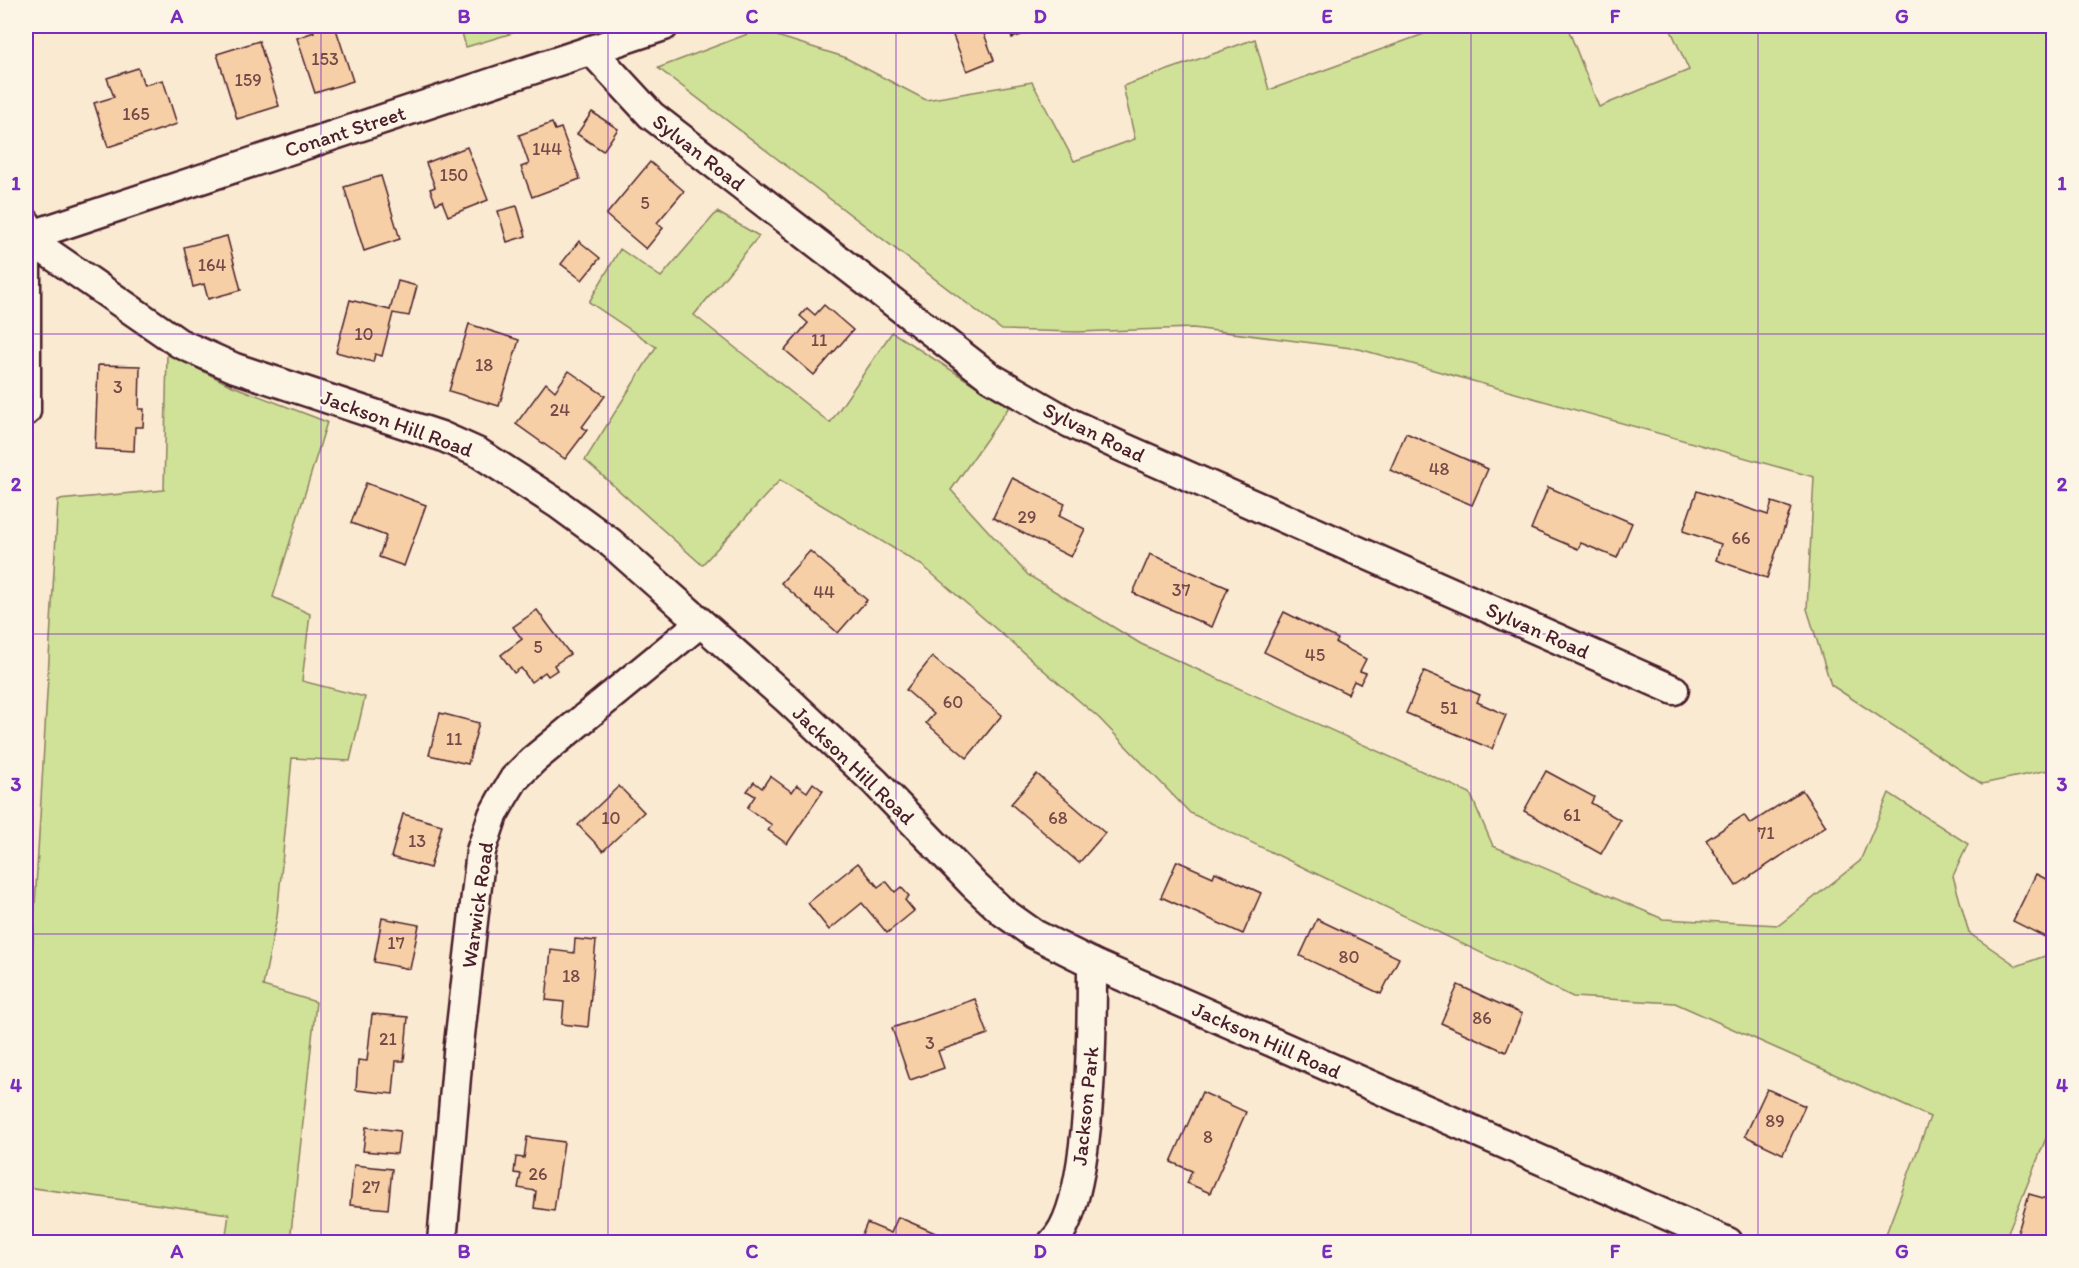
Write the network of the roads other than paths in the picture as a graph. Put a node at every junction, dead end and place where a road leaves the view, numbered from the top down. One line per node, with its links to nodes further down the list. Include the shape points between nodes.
1 (664, 26): 2 (street, Conant Street)
2 (591, 50): 4 (street, Conant Street); 7 (street, Sylvan Road, via 651,115 990,377 1028,400 1122,447)
3 (26, 223): 4 (street)
4 (26, 237): 5 (street); 6 (street, Jackson Hill Road, via 179,343 234,368 441,436 479,453 610,542)
5 (26, 411)
6 (700, 623): 8 (street, Jackson Hill Road, via 797,709 1003,912 1034,934); 11 (street, Warwick Road, via 533,760 514,779 493,815 481,851)
7 (1674, 690)
8 (1092, 963): 9 (street, Jackson Park, via 1088,1114 1076,1189); 10 (street, Jackson Hill Road)
9 (1062, 1240)
10 (1723, 1240)
11 (442, 1242)

